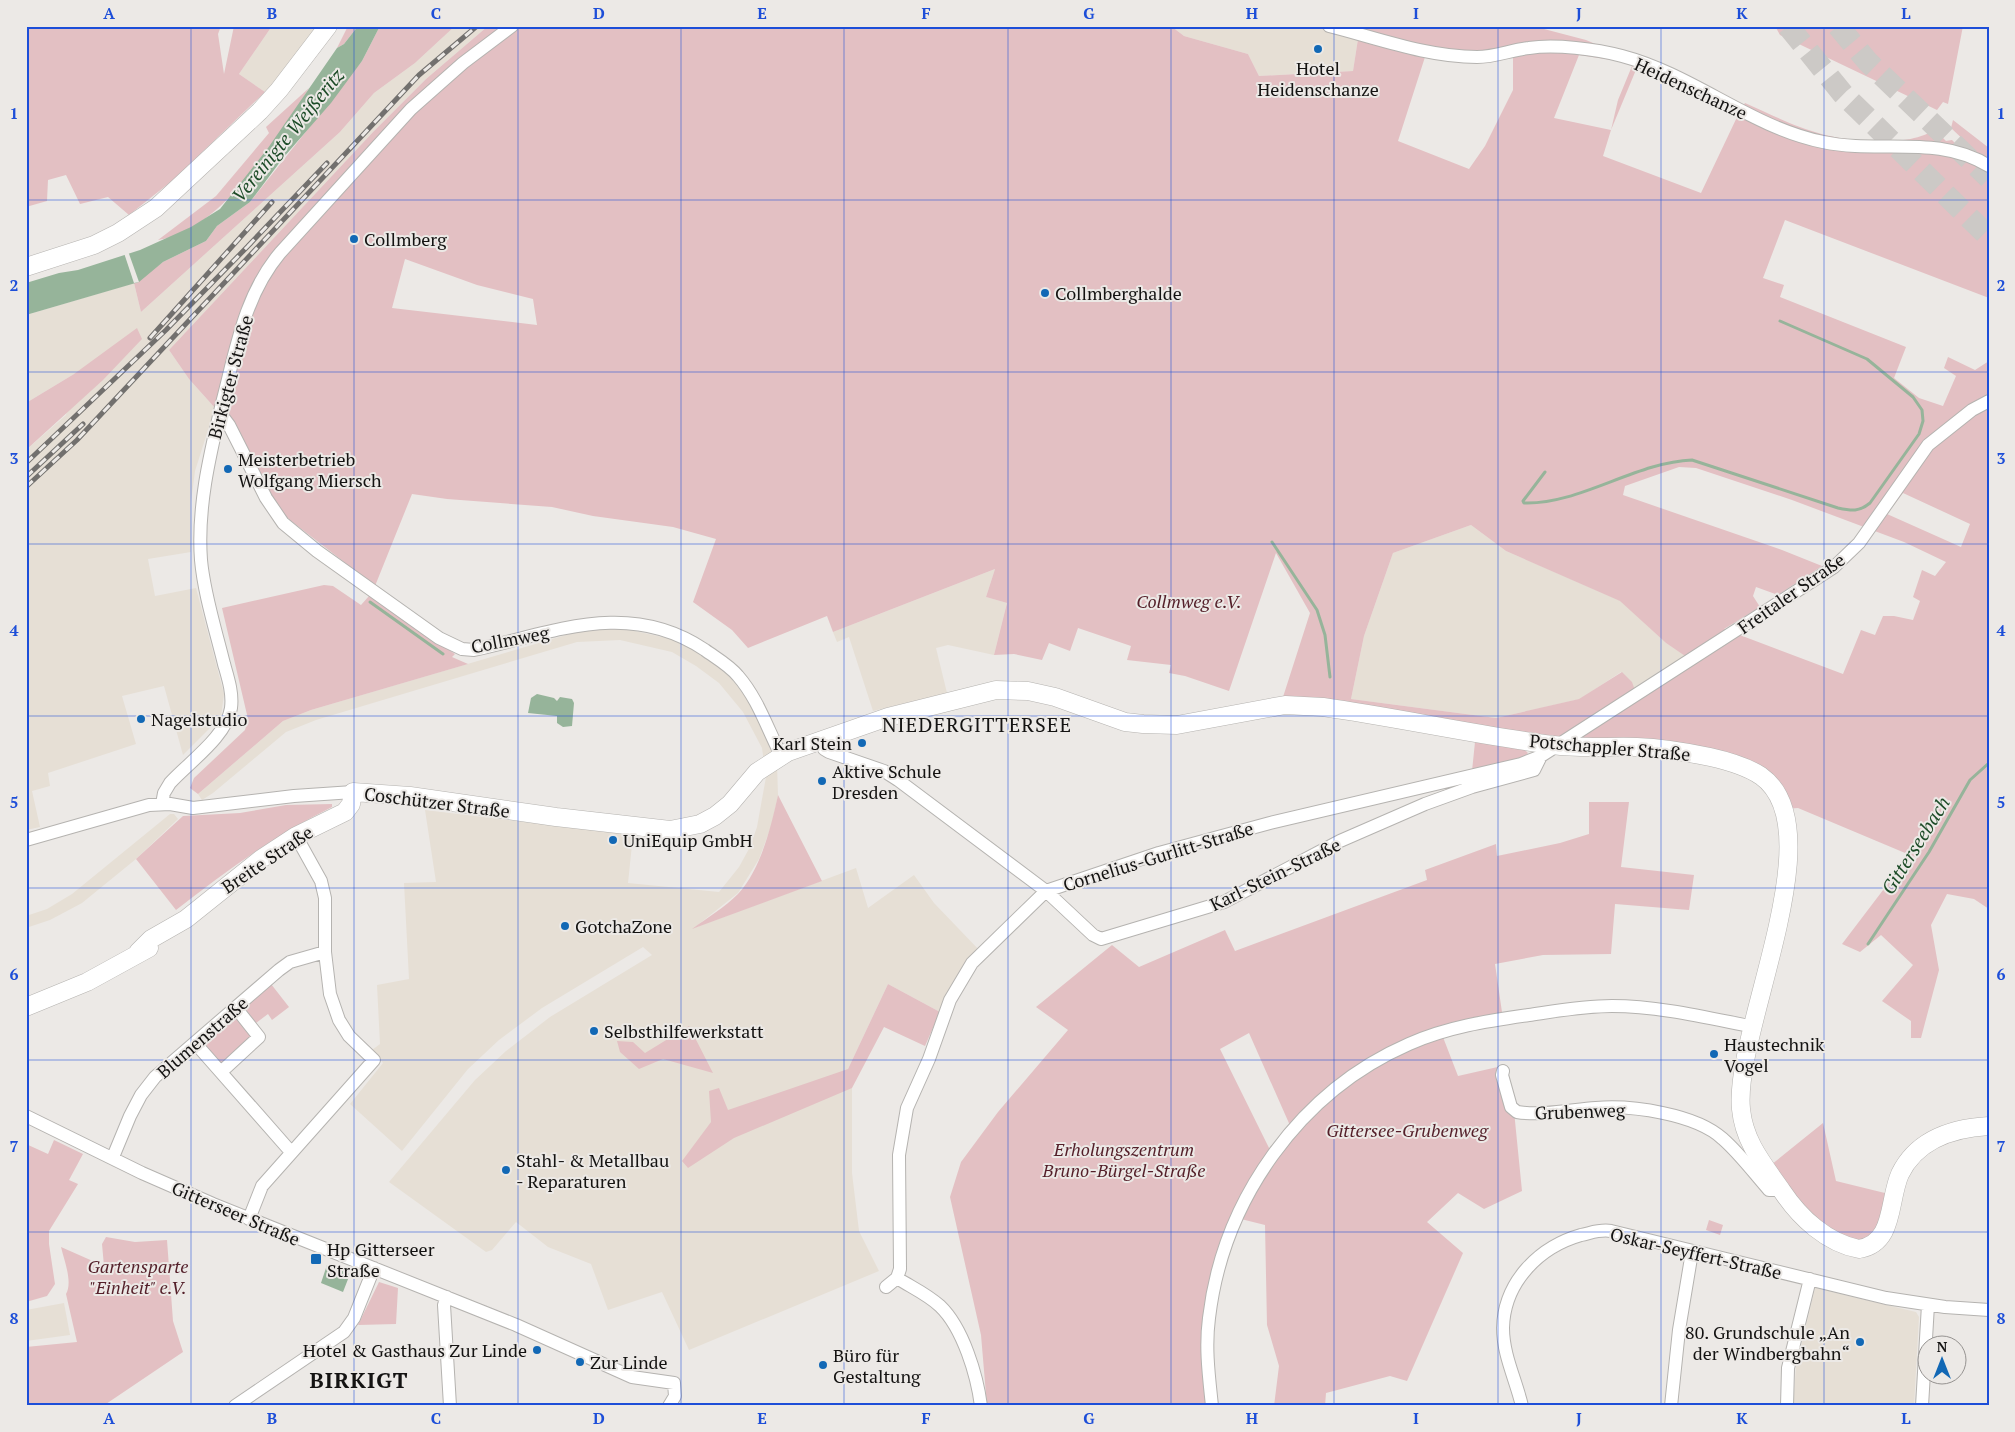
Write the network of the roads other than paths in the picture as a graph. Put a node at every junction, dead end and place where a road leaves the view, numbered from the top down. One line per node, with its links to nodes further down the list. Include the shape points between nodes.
1 (328, 26): 5 (street, via 260,111 156,208 94,245)
2 (512, 26): 7 (street, Birkigter Straße, via 463,62 411,109 264,272 241,327)
3 (1329, 26): 4 (street, Heidenschanze, via 1404,46 1455,55 1478,57 1544,47 1622,56 1688,83 1753,118 1810,139 1852,147 1941,147 1966,154)
4 (1989, 166)
5 (26, 267)
6 (1989, 402): 9 (street, Freitaler Straße, via 1972,410 1928,445 1859,543 1834,567)
7 (220, 413): 11 (street, Collmweg, via 230,425 266,498 283,523 439,638 462,649 474,650 587,623 631,623 663,628 694,643 737,674 763,713); 13 (street, Birkigter Straße, via 203,497 201,561 228,675 231,710 224,729 170,783)
8 (820, 740): 9 (street, Potschappler Straße, via 893,715 991,691 1012,690 1055,697 1125,722 1144,724 1177,725 1286,706 1324,706); 11 (street, Potschappler Straße); 16 (street, Karl-Stein-Straße, via 829,752 870,765 894,777)
9 (1557, 746): 10 (street, Cornelius-Gurlitt-Straße); 20 (street, Potschappler Straße, via 1638,747 1697,754 1753,771 1775,789 1787,821 1786,869 1779,921)
10 (1541, 756): 16 (street, Cornelius-Gurlitt-Straße, via 1521,764 1270,823 1159,853); 16 (street, Karl-Stein-Straße, via 1534,770 1425,804 1340,841 1224,902 1111,937 1101,939 1093,935)
11 (775, 759): 12 (street, Coschützer Straße, via 757,772 730,804 715,816 700,824 670,830 410,796)
12 (353, 792): 13 (street, Coschützer Straße, via 201,808); 14 (street, Breite Straße, via 352,804 345,812)
13 (162, 804): 15 (street, Coschützer Straße, via 134,808)
14 (296, 836): 17 (street, via 321,880 325,898); 18 (street, Breite Straße, via 261,859 176,926 160,943 138,952 88,982)
15 (26, 840)
16 (1046, 891): 32 (street, Cornelius-Gurlitt-Straße, via 972,963 950,1000 907,1108 900,1155 900,1269)
17 (325, 952): 19 (street, Blumenstraße, via 290,962); 26 (street, via 330,994 339,1020 349,1036 374,1060)
18 (26, 1007)
19 (236, 1008): 21 (street, Blumenstraße); 23 (street, via 259,1037)
20 (1754, 1027): 28 (street, Potschappler Straße, via 1741,1079 1742,1114 1749,1142); 43 (street, via 1661,1011 1614,1006 1577,1008 1453,1028 1398,1049 1337,1087 1281,1142 1254,1186 1225,1248 1212,1298 1207,1348)
21 (196, 1044): 23 (street); 27 (street, Blumenstraße, via 156,1077 141,1095)
22 (1503, 1071): 28 (street, Grubenweg, via 1511,1106 1517,1112 1610,1108 1642,1110 1678,1118 1698,1124 1722,1138 1769,1190)
23 (221, 1072): 26 (street)
24 (26, 1116): 27 (street, Gitterseer Straße)
25 (1989, 1126): 28 (street, Potschappler Straße, via 1946,1132 1913,1155 1900,1173 1886,1228 1877,1242 1866,1248 1848,1247 1821,1232 1798,1212)
26 (291, 1152): 29 (street, via 262,1186)
27 (113, 1157): 29 (street, Gitterseer Straße)
28 (1779, 1187)
29 (249, 1219): 31 (street, Gitterseer Straße)
30 (1692, 1252): 33 (street, Oskar-Seyffert-Straße); 44 (street, Oskar-Seyffert-Straße, via 1604,1230 1562,1242 1535,1260 1514,1288 1503,1321 1505,1344); 45 (street)
31 (374, 1268): 35 (street, Gitterseer Straße); 38 (street, via 354,1318 344,1332)
32 (897, 1278): 34 (street); 42 (street, via 939,1305 953,1321 970,1361)
33 (1810, 1280): 36 (street, Oskar-Seyffert-Straße); 46 (street, via 1788,1368)
34 (886, 1287)
35 (447, 1297): 40 (street, via 444,1305); 41 (street, Gitterseer Straße, via 632,1377 674,1383 675,1396)
36 (1928, 1305): 37 (street, Oskar-Seyffert-Straße); 47 (street)
37 (1989, 1310)
38 (251, 1401): 39 (street)
39 (235, 1406)
40 (450, 1406)
41 (669, 1406)
42 (981, 1406)
43 (1212, 1406)
44 (1522, 1406)
45 (1671, 1406)
46 (1787, 1406)
47 (1922, 1406)

